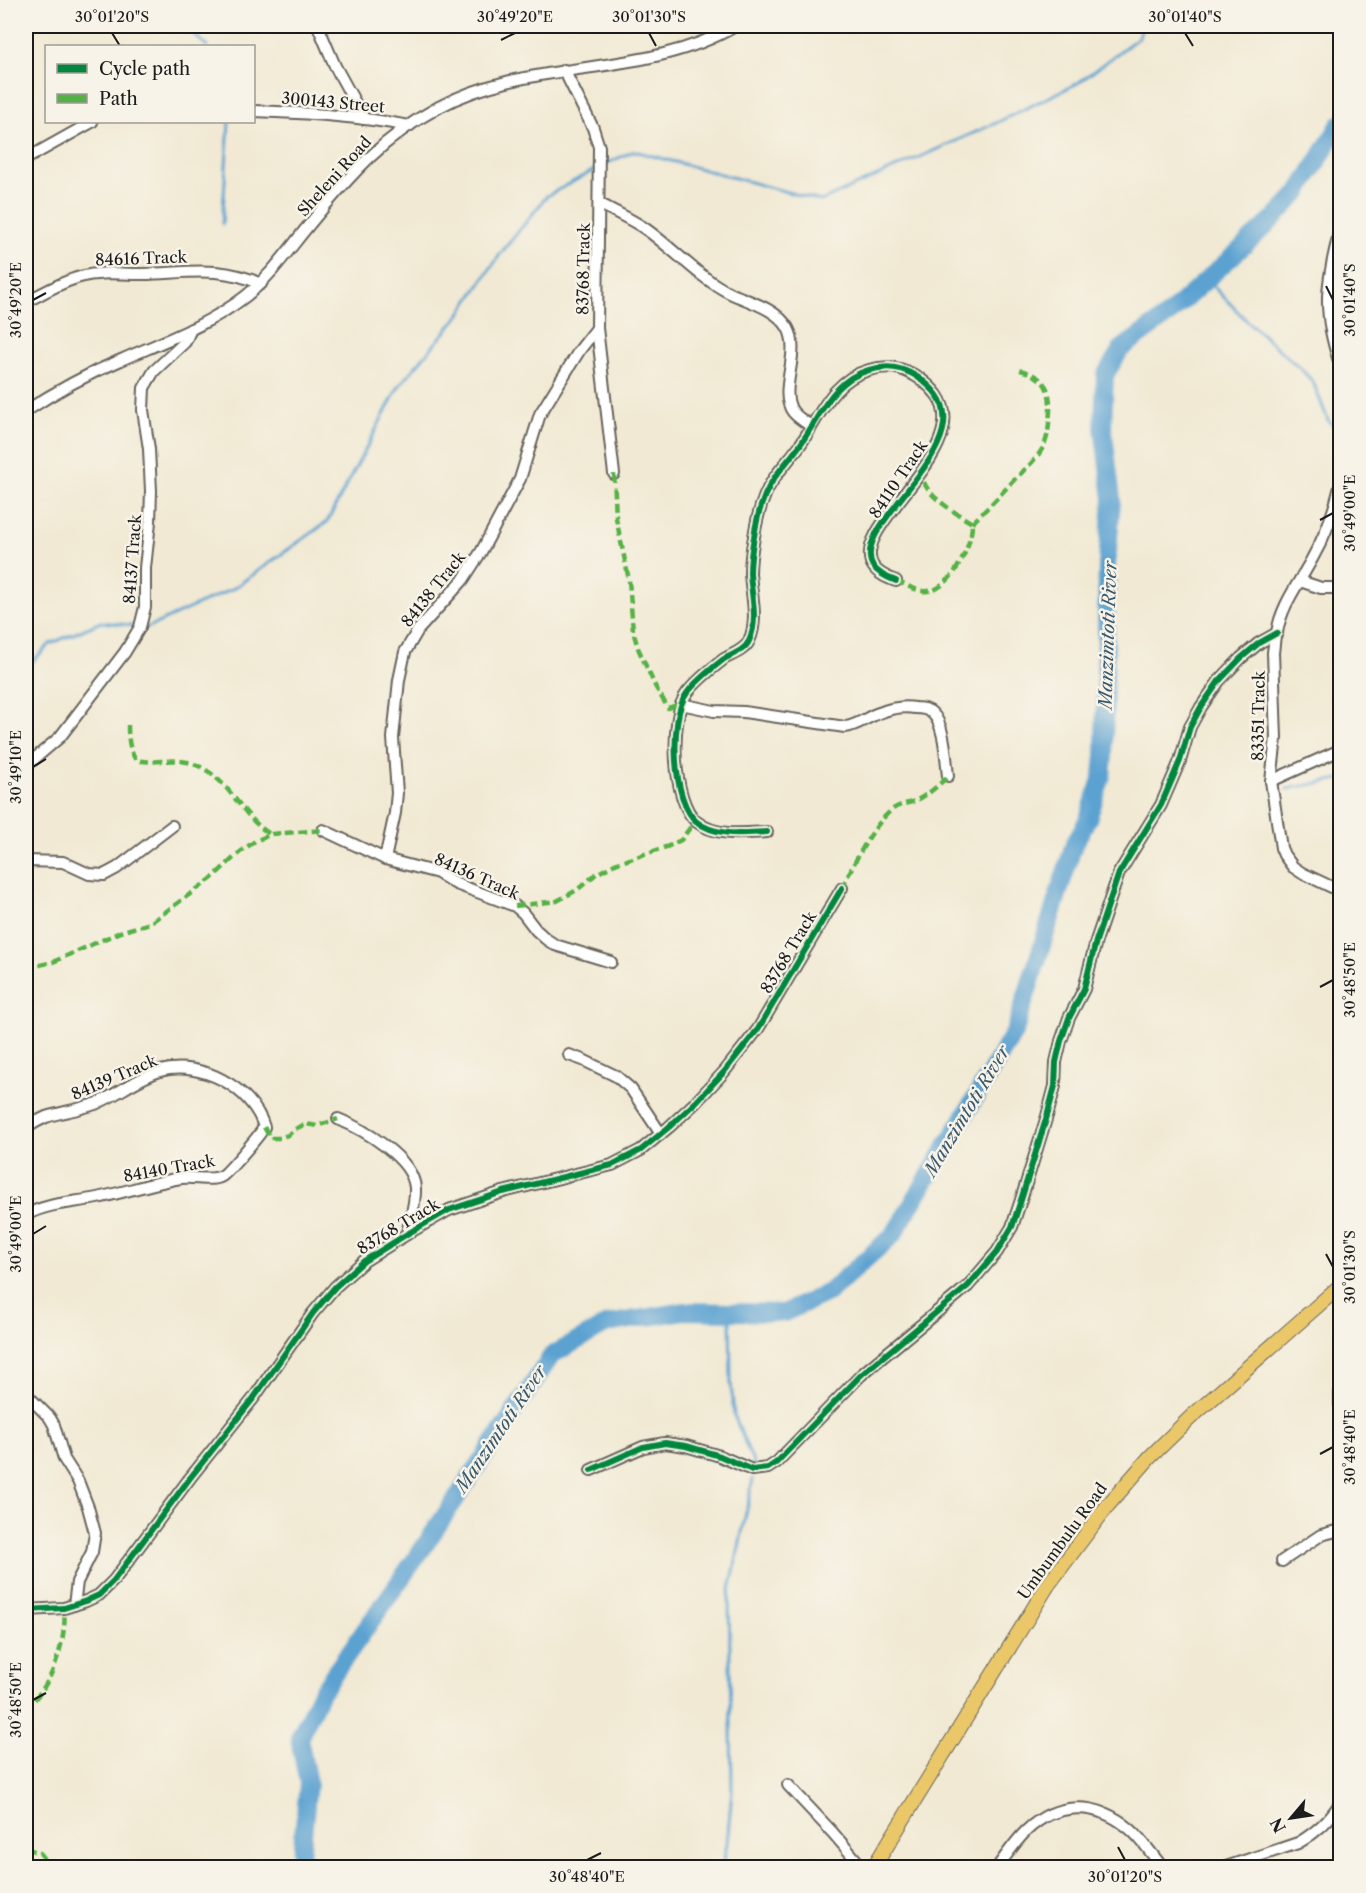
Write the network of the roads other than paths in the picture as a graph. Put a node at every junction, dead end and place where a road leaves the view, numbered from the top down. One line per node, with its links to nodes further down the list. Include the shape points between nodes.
1 (318, 26): 5 (street, via 334,66)
2 (735, 26): 3 (street, Sheleni Road, via 664,53)
3 (564, 70): 7 (street, Sheleni Road, via 469,93); 9 (street, 83768 Track, via 599,147)
4 (255, 111): 5 (street, 300143 Street)
5 (364, 119): 7 (street, 300143 Street)
6 (90, 123): 8 (street)
7 (409, 126): 11 (street, Sheleni Road, via 377,149 343,184)
8 (26, 159)
9 (599, 203): 13 (street, 83768 Track); 17 (street, via 645,228 719,288 771,311 782,321 792,341 789,404 797,417)
10 (1341, 230): 15 (street, via 1327,293 1329,322)
11 (261, 284): 12 (street, 84616 Track, via 243,275 224,272 92,275 74,279); 14 (street, Sheleni Road)
12 (26, 302)
13 (597, 328): 18 (street, 83768 Track); 32 (street, 84138 Track, via 540,414 520,479 481,552 405,652 393,738 396,803)
14 (191, 330): 16 (street, Sheleni Road, via 83,378); 26 (street, 84137 Track, via 144,388 151,501 145,607 140,627 60,737)
15 (1341, 363)
16 (26, 411)
17 (812, 426): 20 (street, 84110 Track, via 827,401 849,378 876,368 913,374 940,400 945,417 941,439 870,547 872,565); 24 (street, 84110 Track, via 767,489 758,517 750,571 754,615 749,642 696,682)
18 (614, 474)
19 (1341, 487): 21 (street, 83351 Track, via 1331,520)
20 (896, 581)
21 (1300, 581): 22 (street, via 1321,588); 23 (street, 83351 Track, via 1280,617)
22 (1341, 588)
23 (1277, 633): 28 (street, 83351 Track, via 1273,653 1276,738); 48 (street, via 1240,658 1201,707 1161,805 1119,873 1084,989 1061,1041 1047,1116 1012,1227 997,1252 968,1286 861,1375 768,1468 752,1470 720,1456 665,1443 643,1447)
24 (681, 704): 27 (street, via 845,727 885,710 920,708 932,713 939,725); 31 (street, via 676,719 676,759 679,787 689,813 704,827 718,832)
25 (1341, 750): 28 (street)
26 (26, 766)
27 (948, 776)
28 (1271, 782): 35 (street, 83351 Track, via 1281,848 1287,861 1302,873)
29 (172, 826): 33 (street, via 104,875 89,874 63,862)
30 (323, 830): 32 (street, 84136 Track)
31 (767, 832)
32 (385, 859): 36 (street, 84136 Track, via 438,873 456,884 515,906 546,939)
33 (26, 861)
34 (842, 888): 41 (street, 83768 Track, via 758,1029 724,1072)
35 (1341, 891)
36 (611, 962)
37 (569, 1055): 41 (street, via 624,1082)
38 (338, 1119): 43 (street, via 388,1148 410,1173 415,1190)
39 (264, 1127): 40 (street, 84139 Track, via 252,1106 232,1086 185,1068 159,1072 97,1103 46,1117); 42 (street, 84140 Track, via 220,1177 169,1180 50,1206)
40 (26, 1128)
41 (661, 1134): 43 (street, 83768 Track, via 612,1165 481,1199 449,1210)
42 (26, 1215)
43 (407, 1234): 51 (street, 83768 Track, via 364,1261 335,1287 114,1580 99,1595)
44 (1341, 1286): 56 (main road, Umbumbulu Road, via 1189,1419 1119,1491 1048,1585)
45 (1341, 1393): 47 (street)
46 (26, 1394): 51 (street, via 50,1418 64,1459 88,1507 95,1538 77,1582)
47 (1341, 1404)
48 (591, 1470)
49 (1341, 1530): 50 (street, via 1321,1535)
50 (1282, 1561)
51 (74, 1605): 52 (street, 83768 Track)
52 (26, 1610)
53 (788, 1785): 55 (street)
54 (1341, 1803): 59 (street, via 1298,1843)
55 (863, 1868)
56 (873, 1868)
57 (997, 1868): 58 (street, via 1032,1825 1068,1808 1091,1809 1118,1820 1140,1838)
58 (1163, 1868)
59 (1223, 1868)

